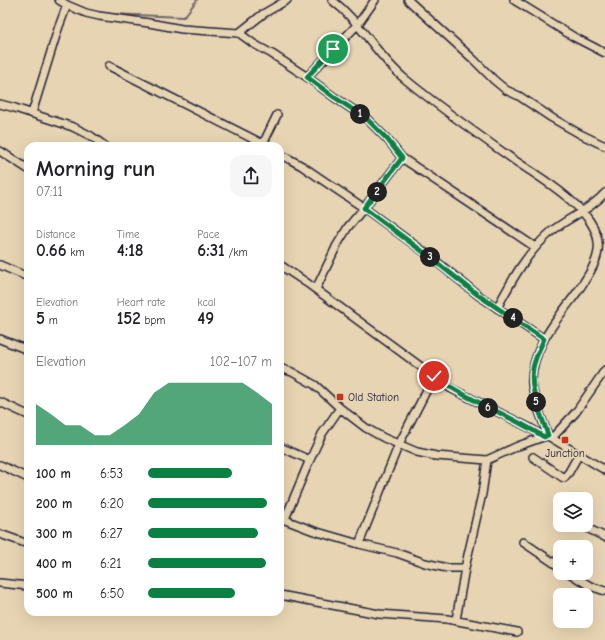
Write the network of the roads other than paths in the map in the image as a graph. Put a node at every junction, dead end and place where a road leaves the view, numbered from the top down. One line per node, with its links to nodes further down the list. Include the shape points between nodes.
1 (60, 0): 7 (street)
2 (287, 0): 9 (street, via 263,14)
3 (332, 0): 8 (street)
4 (375, 0): 8 (street)
5 (408, 0): 19 (street, via 506,90)
6 (514, 0): 10 (street)
7 (67, 5): 9 (street, via 99,16 182,29); 14 (street)
8 (358, 24): 12 (street); 26 (street, via 380,54 403,78 440,108 564,195)
9 (239, 33): 12 (street)
10 (605, 53)
11 (109, 66): 17 (street)
12 (307, 77): 22 (street, via 367,119)
13 (0, 104): 14 (street)
14 (32, 113): 16 (street, via 73,127)
15 (277, 115): 18 (street)
16 (99, 142)
17 (258, 142)
18 (265, 142)
19 (605, 146)
20 (0, 151): 23 (street)
21 (284, 156): 25 (street)
22 (402, 158): 25 (street); 28 (street)
23 (24, 166)
24 (605, 193): 26 (street)
25 (364, 208): 32 (street, via 337,245); 33 (street)
26 (583, 212): 27 (street); 28 (street, via 553,231)
27 (602, 242): 35 (street, via 586,279)
28 (535, 247): 33 (street, via 514,275)
29 (0, 265): 31 (street)
30 (284, 268): 32 (street)
31 (24, 275)
32 (316, 289): 39 (street)
33 (496, 308): 35 (street)
34 (0, 339): 36 (street)
35 (544, 339): 43 (street, via 533,368 532,384)
36 (24, 348)
37 (284, 369): 41 (street, via 314,385)
38 (605, 370): 43 (street, via 576,412)
39 (434, 376): 43 (street, via 450,388); 44 (street)
40 (0, 402): 42 (street)
41 (340, 408): 44 (street, via 366,428); 48 (street, via 322,434)
42 (24, 413)
43 (548, 437): 46 (street); 49 (street, via 518,446)
44 (399, 444): 49 (street, via 417,452 436,456); 60 (street)
45 (284, 449): 48 (street)
46 (578, 454): 47 (street, via 564,478); 51 (street)
47 (533, 457)
48 (310, 460): 53 (street)
49 (487, 460): 62 (street)
50 (0, 465): 52 (street)
51 (605, 470)
52 (24, 476)
53 (284, 515)
54 (284, 520): 60 (street)
55 (593, 531): 57 (street)
56 (0, 534): 59 (street)
57 (605, 537)
58 (523, 542): 61 (street)
59 (24, 543)
60 (359, 544): 62 (street, via 447,568)
61 (553, 562)
62 (465, 568): 68 (street)
63 (580, 580): 66 (street)
64 (0, 583): 65 (street)
65 (24, 586)
66 (605, 591)
67 (284, 596): 68 (street, via 379,614)
68 (456, 620): 69 (street)
69 (517, 632)

